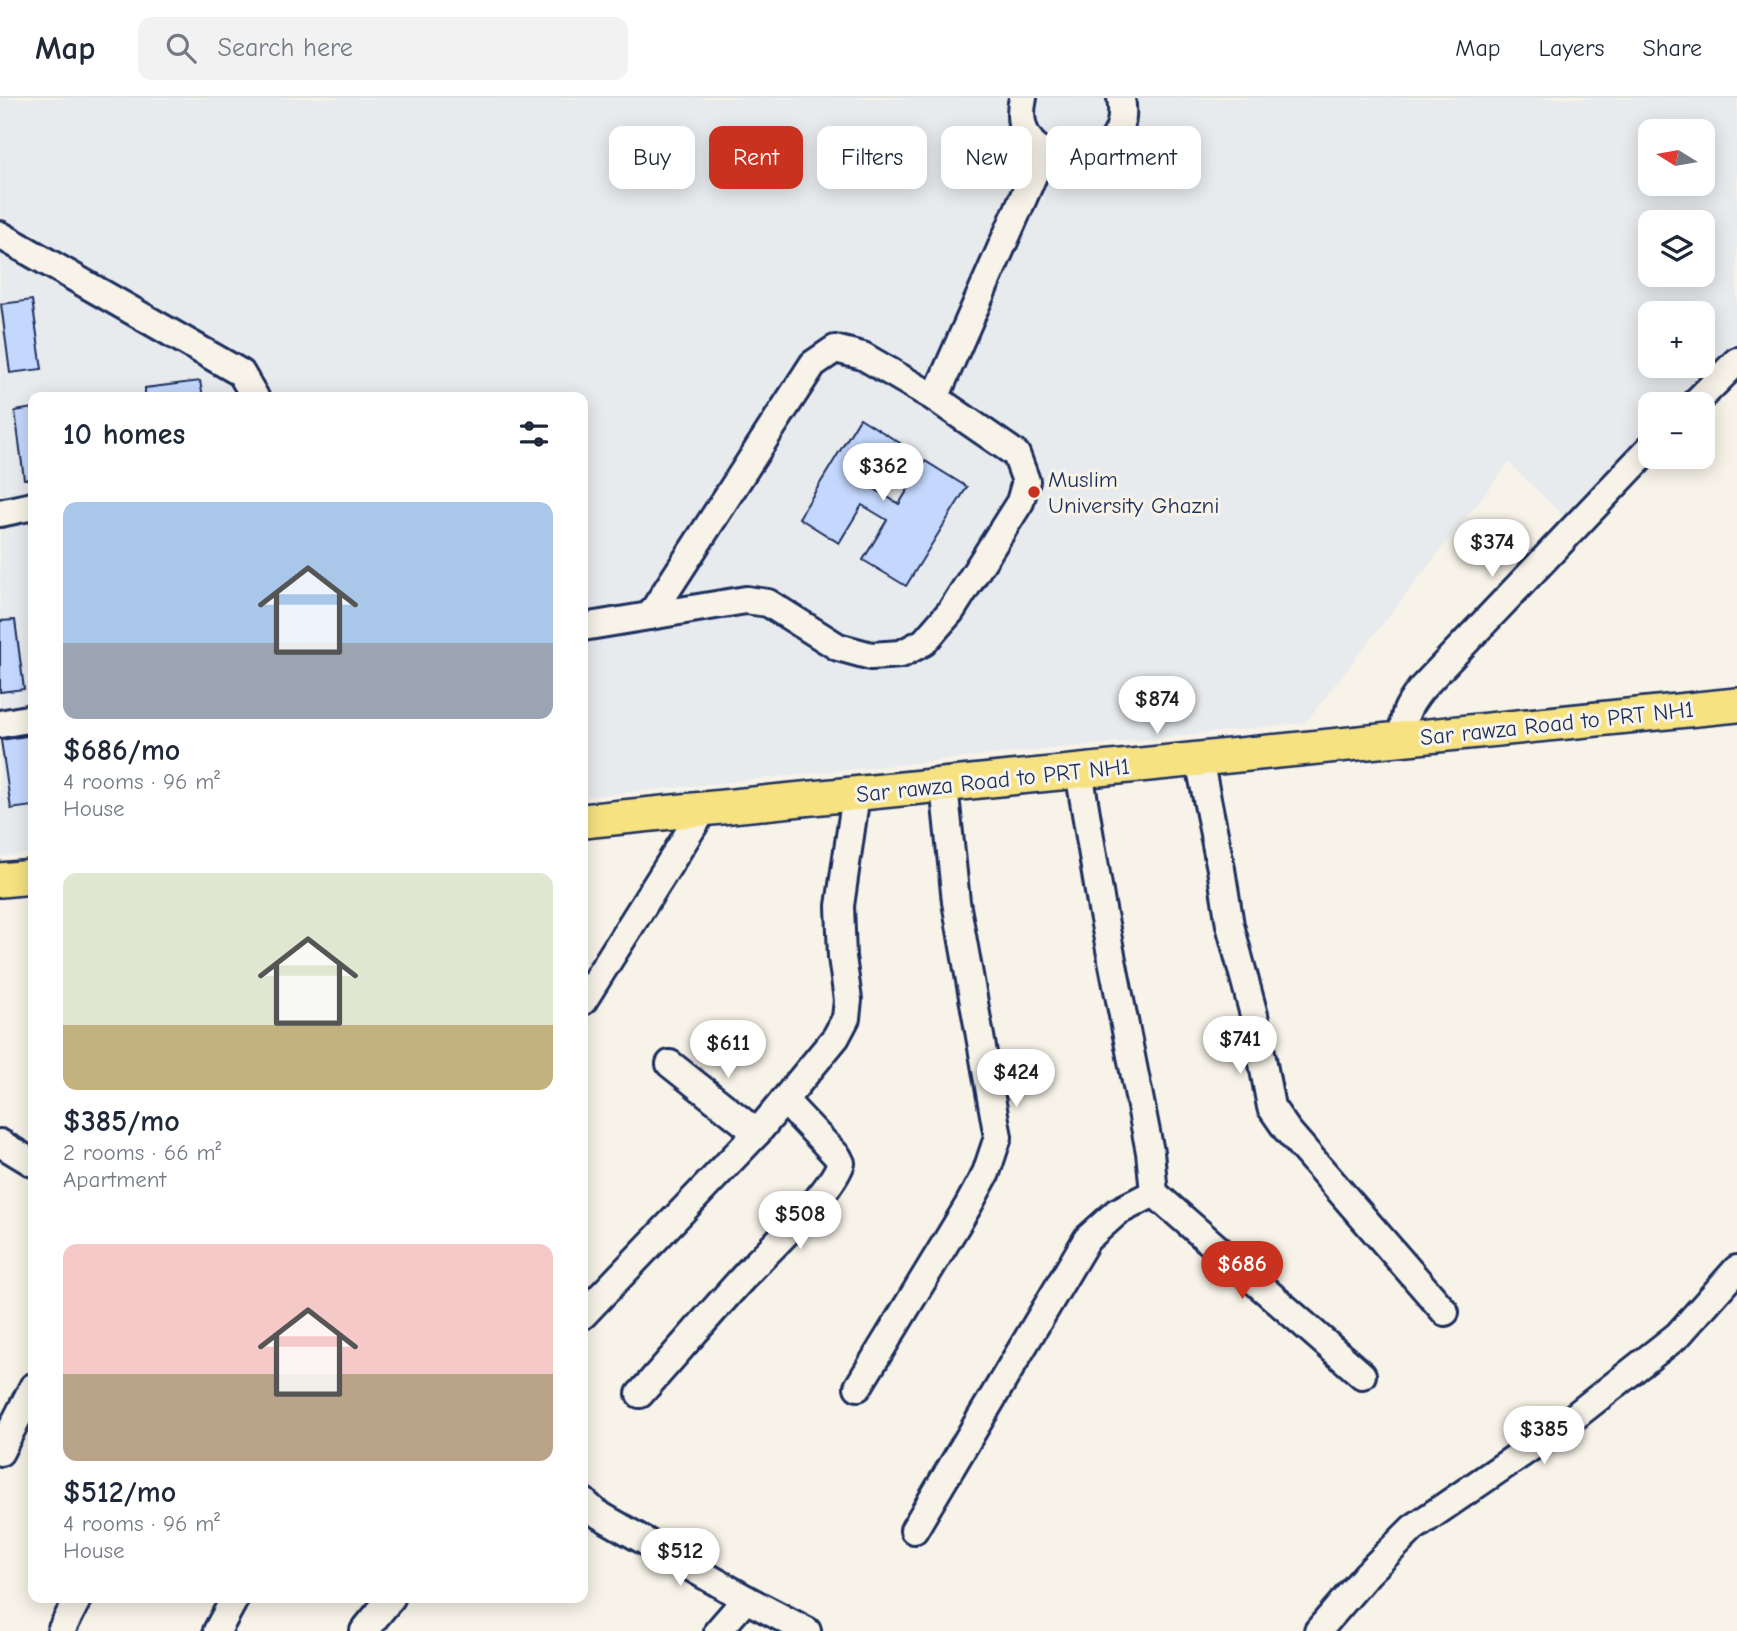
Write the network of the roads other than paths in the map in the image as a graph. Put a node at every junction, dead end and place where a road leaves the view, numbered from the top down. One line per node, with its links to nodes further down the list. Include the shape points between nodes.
1 (1023, 98): 3 (street, via 1023,125 1030,141)
2 (1121, 98): 3 (street, via 1117,133 1101,151 1077,161)
3 (1043, 153): 8 (street)
4 (0, 235): 6 (street, via 241,373)
5 (1737, 361): 7 (street)
6 (252, 392)
7 (1706, 392)
8 (935, 398): 12 (street, via 863,356 835,349 813,364); 12 (street, via 1016,454 1026,481 1020,502 972,578 924,642 901,654 871,656 838,647 768,603 746,600)
9 (1638, 461): 17 (street, via 1421,688 1406,708)
10 (28, 507): 11 (street)
11 (0, 513)
12 (650, 616): 13 (street)
13 (588, 626)
14 (1735, 708): 17 (main road, Sar rawza Road to PRT NH1)
15 (28, 719): 16 (street)
16 (0, 724)
17 (1404, 739): 18 (main road, Sar rawza Road to PRT NH1)
18 (1199, 759): 19 (main road, Sar rawza Road to PRT NH1); 35 (street, via 1271,1107)
19 (1079, 772): 20 (main road, Sar rawza Road to PRT NH1); 32 (street)
20 (944, 785): 21 (main road, Sar rawza Road to PRT NH1); 37 (street, via 956,902 998,1137 968,1206)
21 (856, 794): 22 (main road, Sar rawza Road to PRT NH1); 28 (street, via 839,906 846,1018)
22 (704, 809): 23 (main road, Sar rawza Road to PRT NH1); 26 (street)
23 (588, 821)
24 (28, 877): 25 (main road)
25 (0, 880)
26 (588, 993)
27 (670, 1064): 29 (street)
28 (784, 1100): 29 (street); 38 (street, via 838,1157 838,1170)
29 (757, 1133): 34 (street)
30 (0, 1143): 31 (street)
31 (28, 1160)
32 (1154, 1193): 36 (street); 42 (street, via 1117,1212 1087,1239)
33 (1737, 1269): 52 (street, via 1678,1335 1565,1424 1413,1528)
34 (588, 1310)
35 (1445, 1312)
36 (1362, 1375)
37 (858, 1387)
38 (640, 1394)
39 (28, 1397): 40 (street)
40 (0, 1452)
41 (588, 1506): 43 (street)
42 (914, 1530)
43 (746, 1599): 50 (street); 51 (street)
44 (75, 1603): 47 (street)
45 (232, 1603): 48 (street)
46 (387, 1603): 49 (street)
47 (61, 1631)
48 (217, 1631)
49 (365, 1631)
50 (718, 1631)
51 (807, 1631)
52 (1318, 1631)

